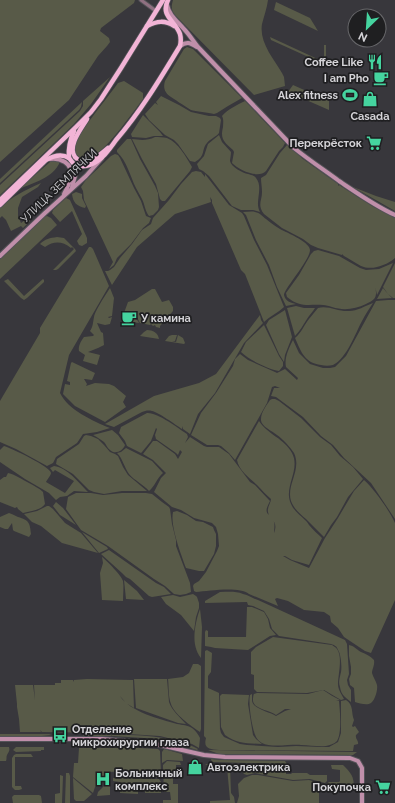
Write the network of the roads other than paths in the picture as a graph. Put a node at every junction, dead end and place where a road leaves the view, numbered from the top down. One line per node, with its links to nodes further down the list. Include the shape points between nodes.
1 (141, 0): 4 (street)
2 (163, 0): 4 (highway)
3 (167, 0): 5 (highway, via 166,14); 8 (main road, via 169,12)
4 (156, 11): 6 (highway)
5 (175, 26): 6 (highway, via 160,22); 7 (highway, via 180,33)
6 (146, 27): 9 (highway)
7 (180, 46): 8 (main road, via 188,43); 11 (highway, УЛИЦА ЗЕМЛЯЧКИ, via 139,111)
8 (198, 47): 20 (main road, via 294,148 361,196)
9 (91, 112): 10 (highway); 11 (highway, via 74,142 73,154 81,162 87,162)
10 (76, 128): 12 (highway, via 69,144); 18 (highway)
11 (111, 146): 13 (highway, УЛИЦА ЗЕМЛЯЧКИ)
12 (69, 158): 14 (highway, via 57,155); 15 (highway)
13 (102, 158): 15 (highway, via 90,166); 16 (main road, УЛИЦА ЗЕМЛЯЧКИ)
14 (46, 160): 17 (main road, via 59,159 70,168 70,181); 19 (highway)
15 (74, 164): 16 (main road, via 76,176)
16 (72, 188): 17 (main road, УЛИЦА ЗЕМЛЯЧКИ)
17 (62, 198): 21 (main road, УЛИЦА ЗЕМЛЯЧКИ)
18 (0, 200)
19 (0, 205)
20 (395, 215)
21 (0, 256)
22 (0, 739): 23 (main road, via 102,739 151,743 225,757 350,758 358,761 362,768)
23 (362, 803)

